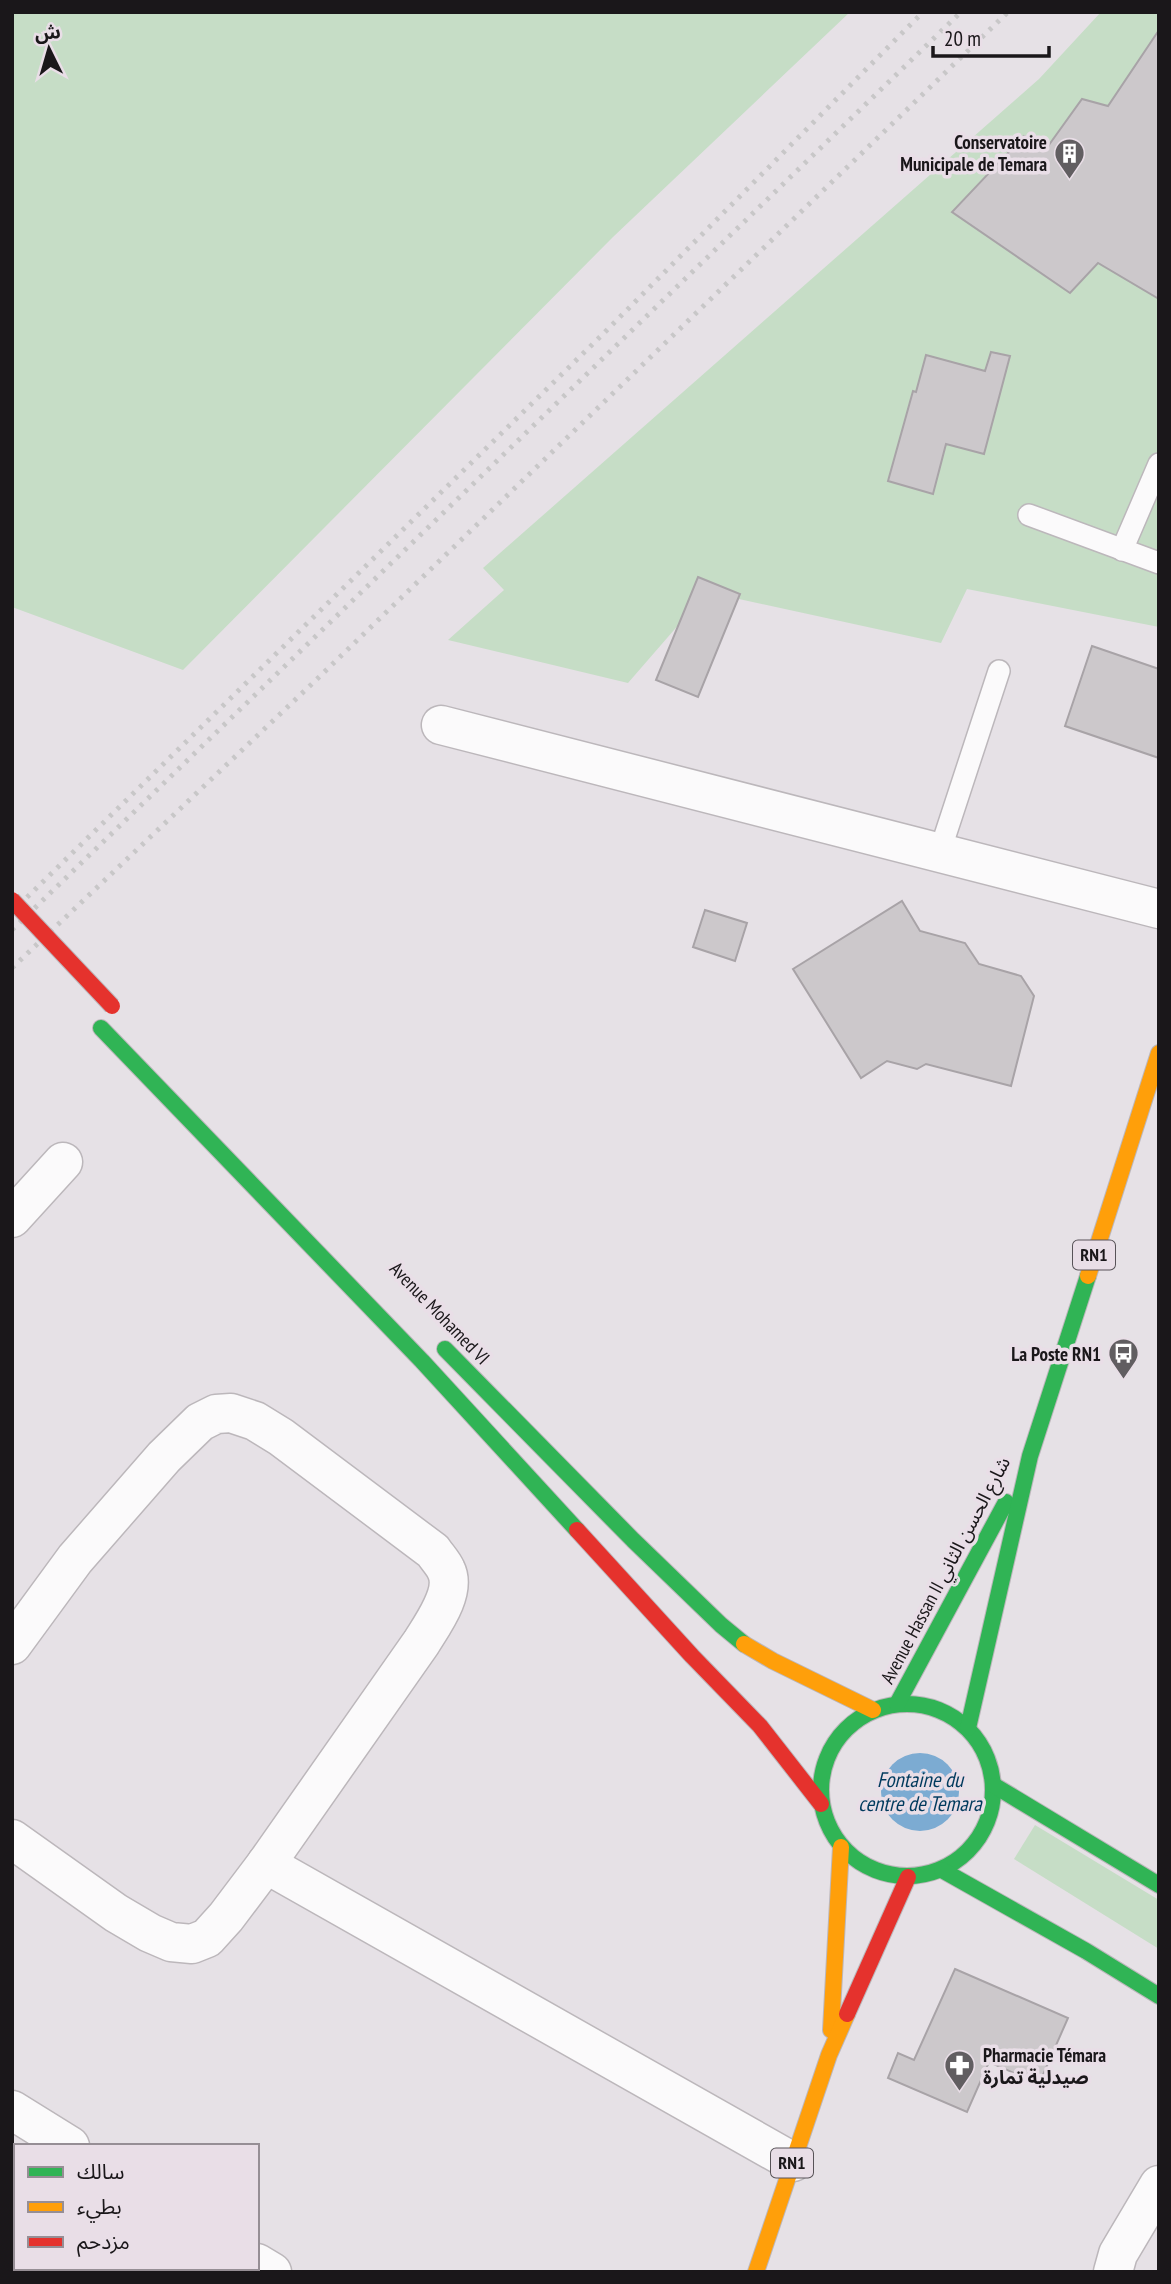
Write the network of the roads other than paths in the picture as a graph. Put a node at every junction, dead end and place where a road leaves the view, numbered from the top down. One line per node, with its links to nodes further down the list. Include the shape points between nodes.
1 (1159, 464): 3 (lane)
2 (1029, 515): 3 (lane)
3 (1122, 550): 4 (lane)
4 (1159, 563)
5 (999, 671): 7 (lane)
6 (441, 725): 7 (street)
7 (939, 854): 9 (street)
8 (12, 900): 10 (main road, bridge)
9 (1159, 909)
10 (117, 1011)
11 (97, 1024): 22 (main road, via 422,1361 761,1727)
12 (1159, 1053): 16 (main road, Avenue Hassan II شارع الحسن الثاني / RN1)
13 (63, 1162): 14 (street)
14 (12, 1218)
15 (430, 1333): 19 (main road, Avenue Mohamed VI, via 721,1625 773,1661)
16 (1030, 1457): 18 (main road, Avenue Hassan II شارع الحسن الثاني / RN1); 20 (main road, Avenue Hassan II شارع الحسن الثاني / RN1)
17 (12, 1645): 25 (street, via 75,1559 164,1457 200,1422 216,1414 231,1412 281,1437 433,1551 448,1572 444,1605)
18 (897, 1704): 19 (main road); 20 (main road, via 923,1704)
19 (873, 1710): 22 (main road, via 852,1723 831,1748 821,1779)
20 (968, 1728): 21 (main road, via 986,1754)
21 (995, 1786): 26 (main road, via 992,1812 981,1836 964,1856); 28 (main road)
22 (821, 1804): 24 (main road)
23 (12, 1839): 25 (street, via 116,1913 171,1942 192,1944 207,1938)
24 (841, 1847): 27 (main road, via 860,1864 883,1874); 30 (main road, RN1)
25 (266, 1864): 33 (street)
26 (942, 1870): 27 (main road); 29 (main road)
27 (908, 1877): 30 (main road, RN1)
28 (1159, 1885)
29 (1159, 1996)
30 (829, 2055): 33 (main road, RN1)
31 (12, 2110): 32 (street)
32 (67, 2144)
33 (793, 2162): 35 (main road, RN1)
34 (1159, 2185): 36 (street, via 1118,2255)
35 (756, 2272)
36 (1113, 2272)

